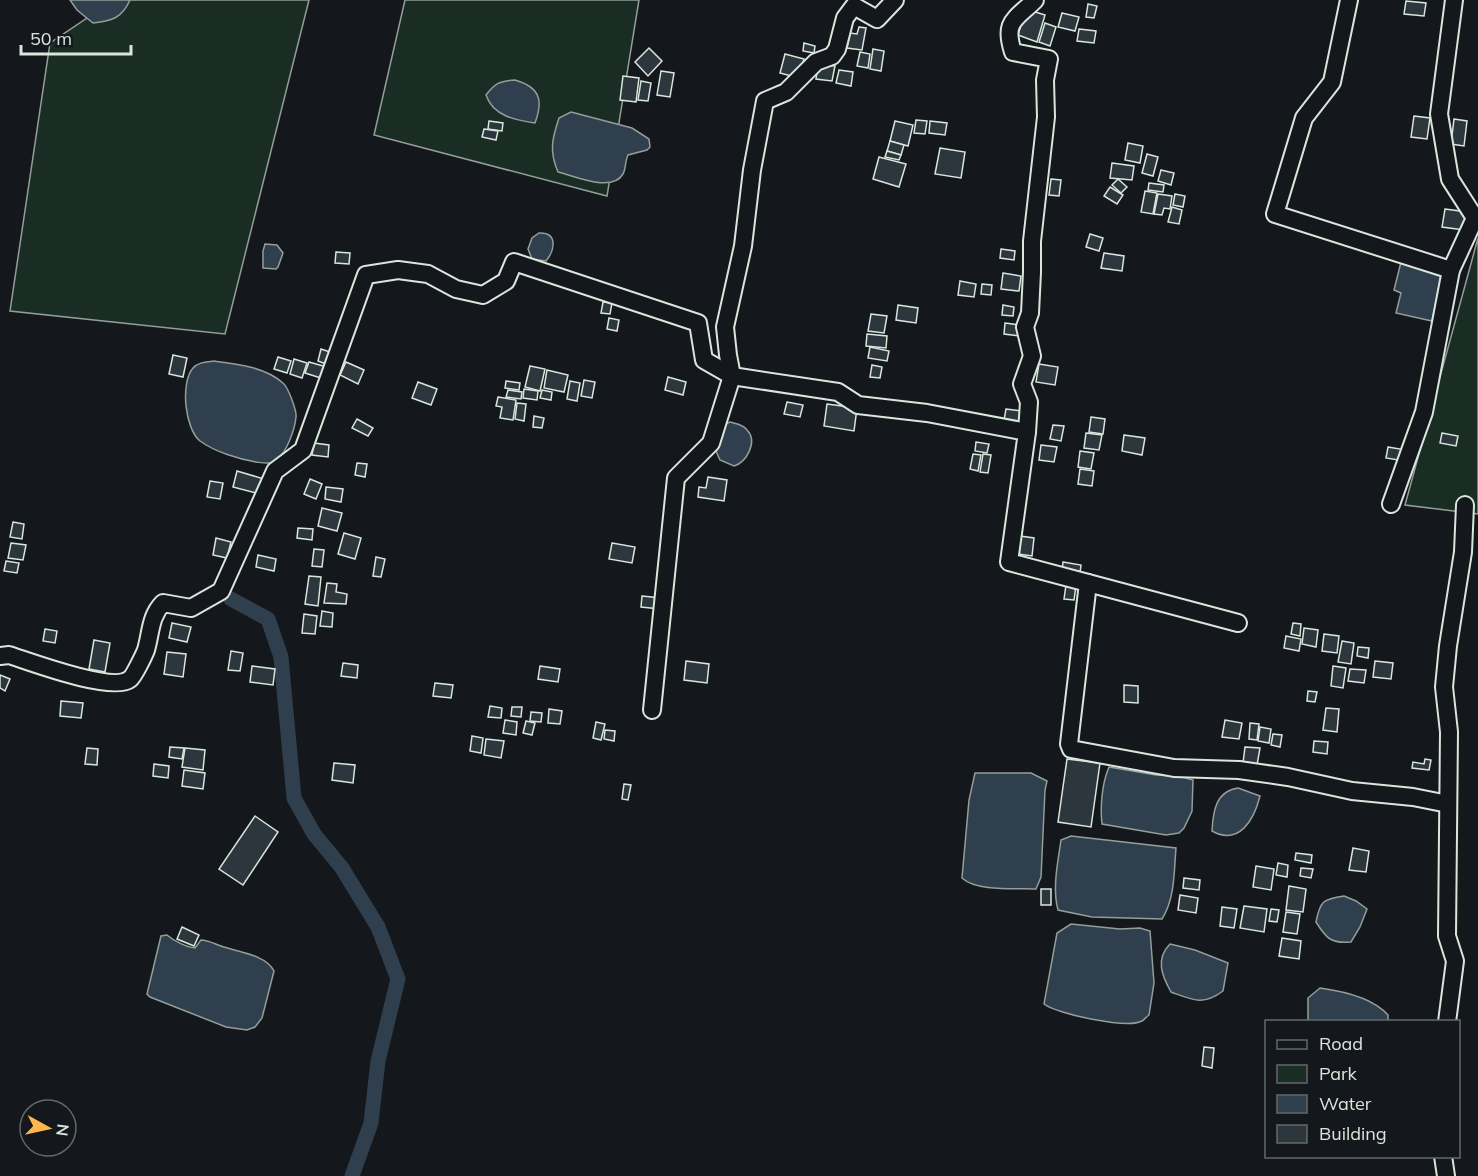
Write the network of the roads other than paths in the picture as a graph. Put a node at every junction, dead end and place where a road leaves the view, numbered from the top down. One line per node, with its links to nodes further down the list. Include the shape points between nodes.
1 (895, 0): 6 (street, via 877,19 854,6 845,18 832,56 816,62 791,88 765,102 726,327)
2 (1035, 0): 7 (street, via 1014,19 1007,35 1013,52 1048,59 1046,117 1032,241 1030,313 1025,327 1032,356 1022,384 1029,402)
3 (1349, 0): 5 (street, via 1332,82 1304,118 1275,214)
4 (1454, 0): 5 (street, via 1439,114 1450,179 1475,218)
5 (1451, 270): 8 (street, via 1424,412)
6 (732, 376): 7 (street, via 838,392 858,405); 12 (street, via 704,360 698,323 514,262 506,281 483,295 456,289 428,274 398,270 366,275 303,450 275,471 221,591 191,608 163,603 155,611 146,651 131,678 123,682 92,681 9,655); 13 (street, via 711,443 676,478)
7 (1028, 432): 10 (street, via 1009,562)
8 (1391, 504)
9 (1465, 505): 14 (street, via 1463,552 1444,687 1449,732)
10 (1088, 583): 11 (street); 14 (street, via 1068,744 1071,748 1174,768 1239,770)
11 (1238, 623)
12 (0, 656)
13 (652, 710)
14 (1448, 804): 15 (street, via 1447,936 1455,961)
15 (1447, 1020)
16 (1443, 1158): 17 (street)
17 (1446, 1176)

